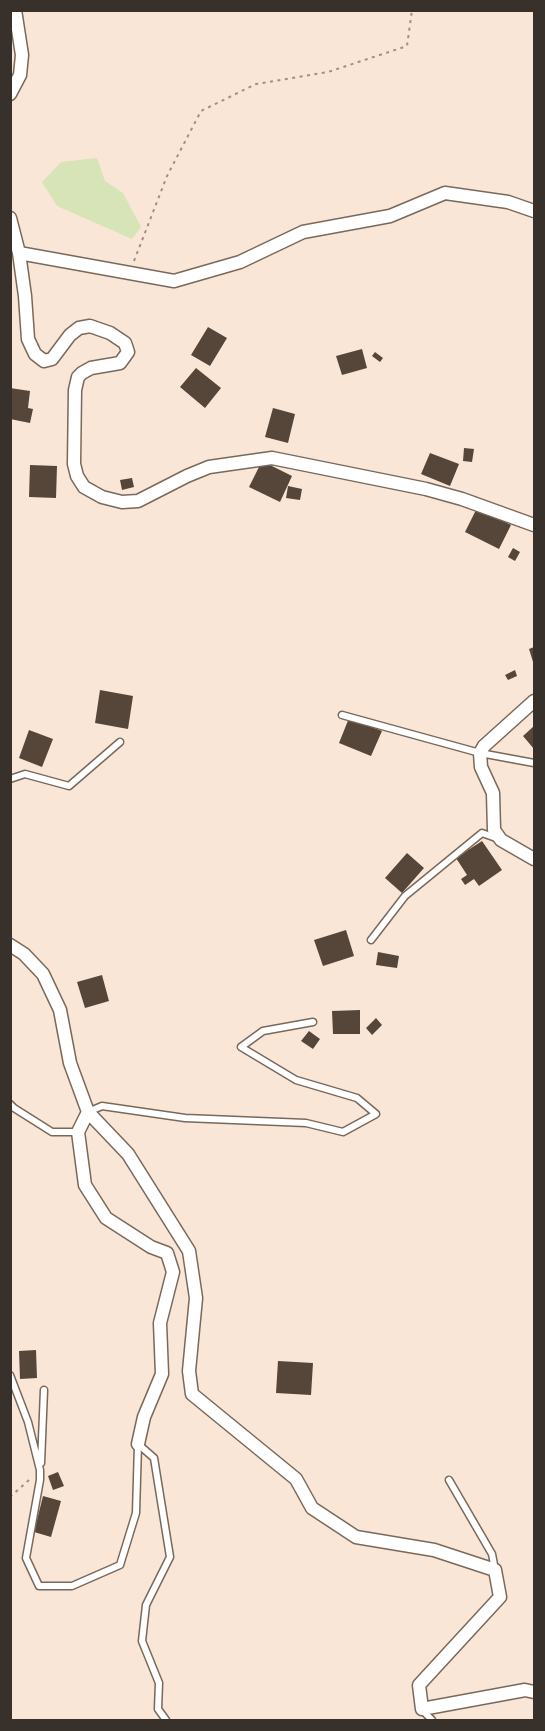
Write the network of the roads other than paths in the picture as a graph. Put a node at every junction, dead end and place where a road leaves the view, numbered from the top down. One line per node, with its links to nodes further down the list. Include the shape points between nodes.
1 (15, 10): 2 (street, via 22,55 20,75)
2 (10, 94)
3 (534, 211): 5 (street, via 508,202 445,193 390,216 303,232 240,262 174,281)
4 (10, 218): 5 (street)
5 (19, 253): 6 (street, via 28,339 35,354 44,361 52,359 70,335 90,326 125,343 128,352 120,363 82,373 75,390 76,476 84,487 102,497 138,501 209,467 272,458 426,489)
6 (534, 525)
7 (534, 701): 10 (street)
8 (342, 715): 10 (lane)
9 (120, 742): 12 (lane, via 69,786 26,774)
10 (480, 753): 11 (lane); 13 (street, via 481,767 493,793 493,825)
11 (534, 764)
12 (10, 779)
13 (501, 840): 14 (street); 15 (lane, via 482,833 405,896)
14 (534, 859)
15 (371, 940)
16 (10, 945): 19 (street, via 43,974 60,1010 70,1063)
17 (313, 1022): 19 (lane, via 263,1031 241,1047 296,1080 357,1098 376,1114 343,1132 306,1123 185,1118 102,1106)
18 (10, 1104): 20 (lane, via 52,1131)
19 (88, 1112): 20 (street); 26 (street, via 128,1154 189,1251 196,1298 189,1371 192,1394 296,1479 312,1508 356,1537 434,1550)
20 (78, 1132): 23 (street, via 85,1185 106,1218 167,1253 173,1272 160,1323 162,1374 144,1417)
21 (10, 1375): 24 (lane, via 28,1422)
22 (44, 1390): 24 (lane)
23 (138, 1444): 24 (lane, via 136,1513 120,1565 72,1586 39,1586 26,1558); 29 (lane, via 154,1458 170,1557 146,1605 142,1641 159,1683 159,1709)
24 (40, 1470)
25 (449, 1480): 26 (lane, via 492,1554)
26 (495, 1570): 28 (street, via 501,1597 419,1685)
27 (534, 1692): 28 (street, via 525,1690)
28 (422, 1709): 30 (lane)
29 (166, 1720)
30 (432, 1720)

